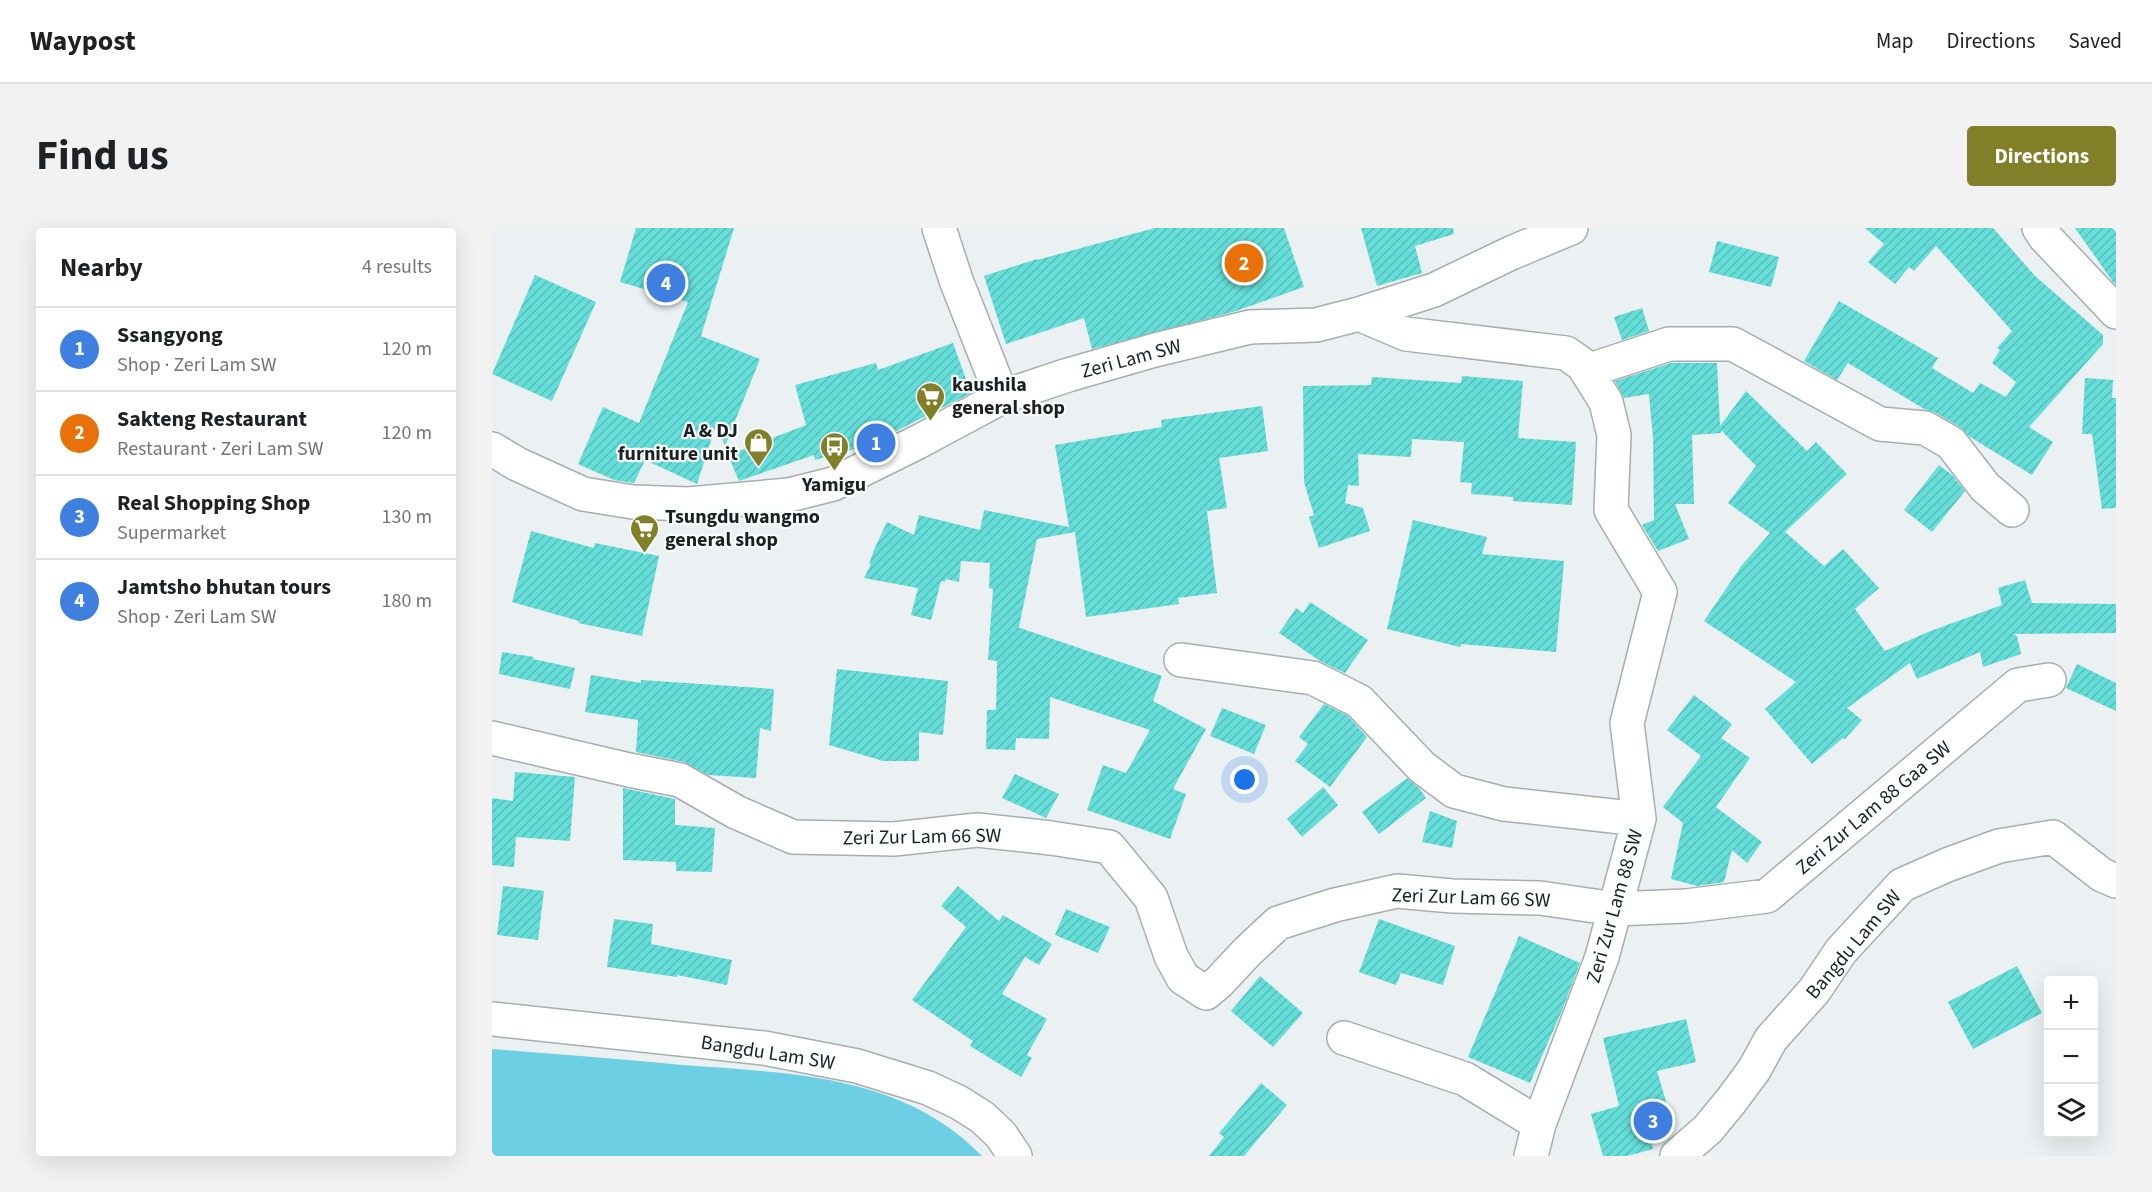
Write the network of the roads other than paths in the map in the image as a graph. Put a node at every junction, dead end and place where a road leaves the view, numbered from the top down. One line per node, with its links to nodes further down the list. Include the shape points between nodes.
1 (939, 228): 7 (street)
2 (1571, 228): 5 (street, Zeri Lam SW, via 1434,290)
3 (2040, 228): 4 (street)
4 (2116, 312)
5 (1359, 314): 6 (street, Zeri Zur Lam 88 SW, via 1406,334 1566,353); 7 (street, Zeri Lam SW, via 1316,325 1250,327 1144,353)
6 (1587, 371): 9 (street, via 1669,344 1733,344 1880,424 1925,428 1951,443 1985,487); 13 (street, Zeri Zur Lam 88 SW, via 1606,402 1614,435 1611,510 1660,592 1627,723)
7 (1002, 397): 8 (street, Zeri Lam SW, via 833,484 789,495 688,504 633,502 583,494)
8 (492, 449)
9 (2012, 510)
10 (1181, 660): 13 (street, via 1314,678 1359,701 1422,767 1454,791 1504,804)
11 (2049, 680): 15 (street, Zeri Zur Lam 88 Gaa SW, via 2018,685 1767,896)
12 (492, 738): 16 (street, Zeri Zur Lam 66 SW, via 680,780 736,812 793,837 894,839 977,830 1109,847 1151,898 1183,978 1206,993 1278,923 1397,891 1540,898)
13 (1639, 819): 16 (street, Zeri Zur Lam 88 SW)
14 (2116, 881): 22 (street, Bangdu Lam SW, via 2053,837 1999,846 1902,885 1841,951 1814,991 1770,1039 1754,1070 1708,1129)
15 (1686, 906): 16 (street, Zeri Zur Lam 66 SW)
16 (1615, 909): 19 (street, Zeri Zur Lam 88 SW, via 1602,957)
17 (492, 1019): 20 (street, Bangdu Lam SW, via 764,1048 857,1066 928,1088 958,1102 988,1123)
18 (1344, 1038): 19 (street, via 1465,1079)
19 (1539, 1124): 21 (street, Zeri Zur Lam 88 SW)
20 (1015, 1156)
21 (1531, 1156)
22 (1677, 1156)

